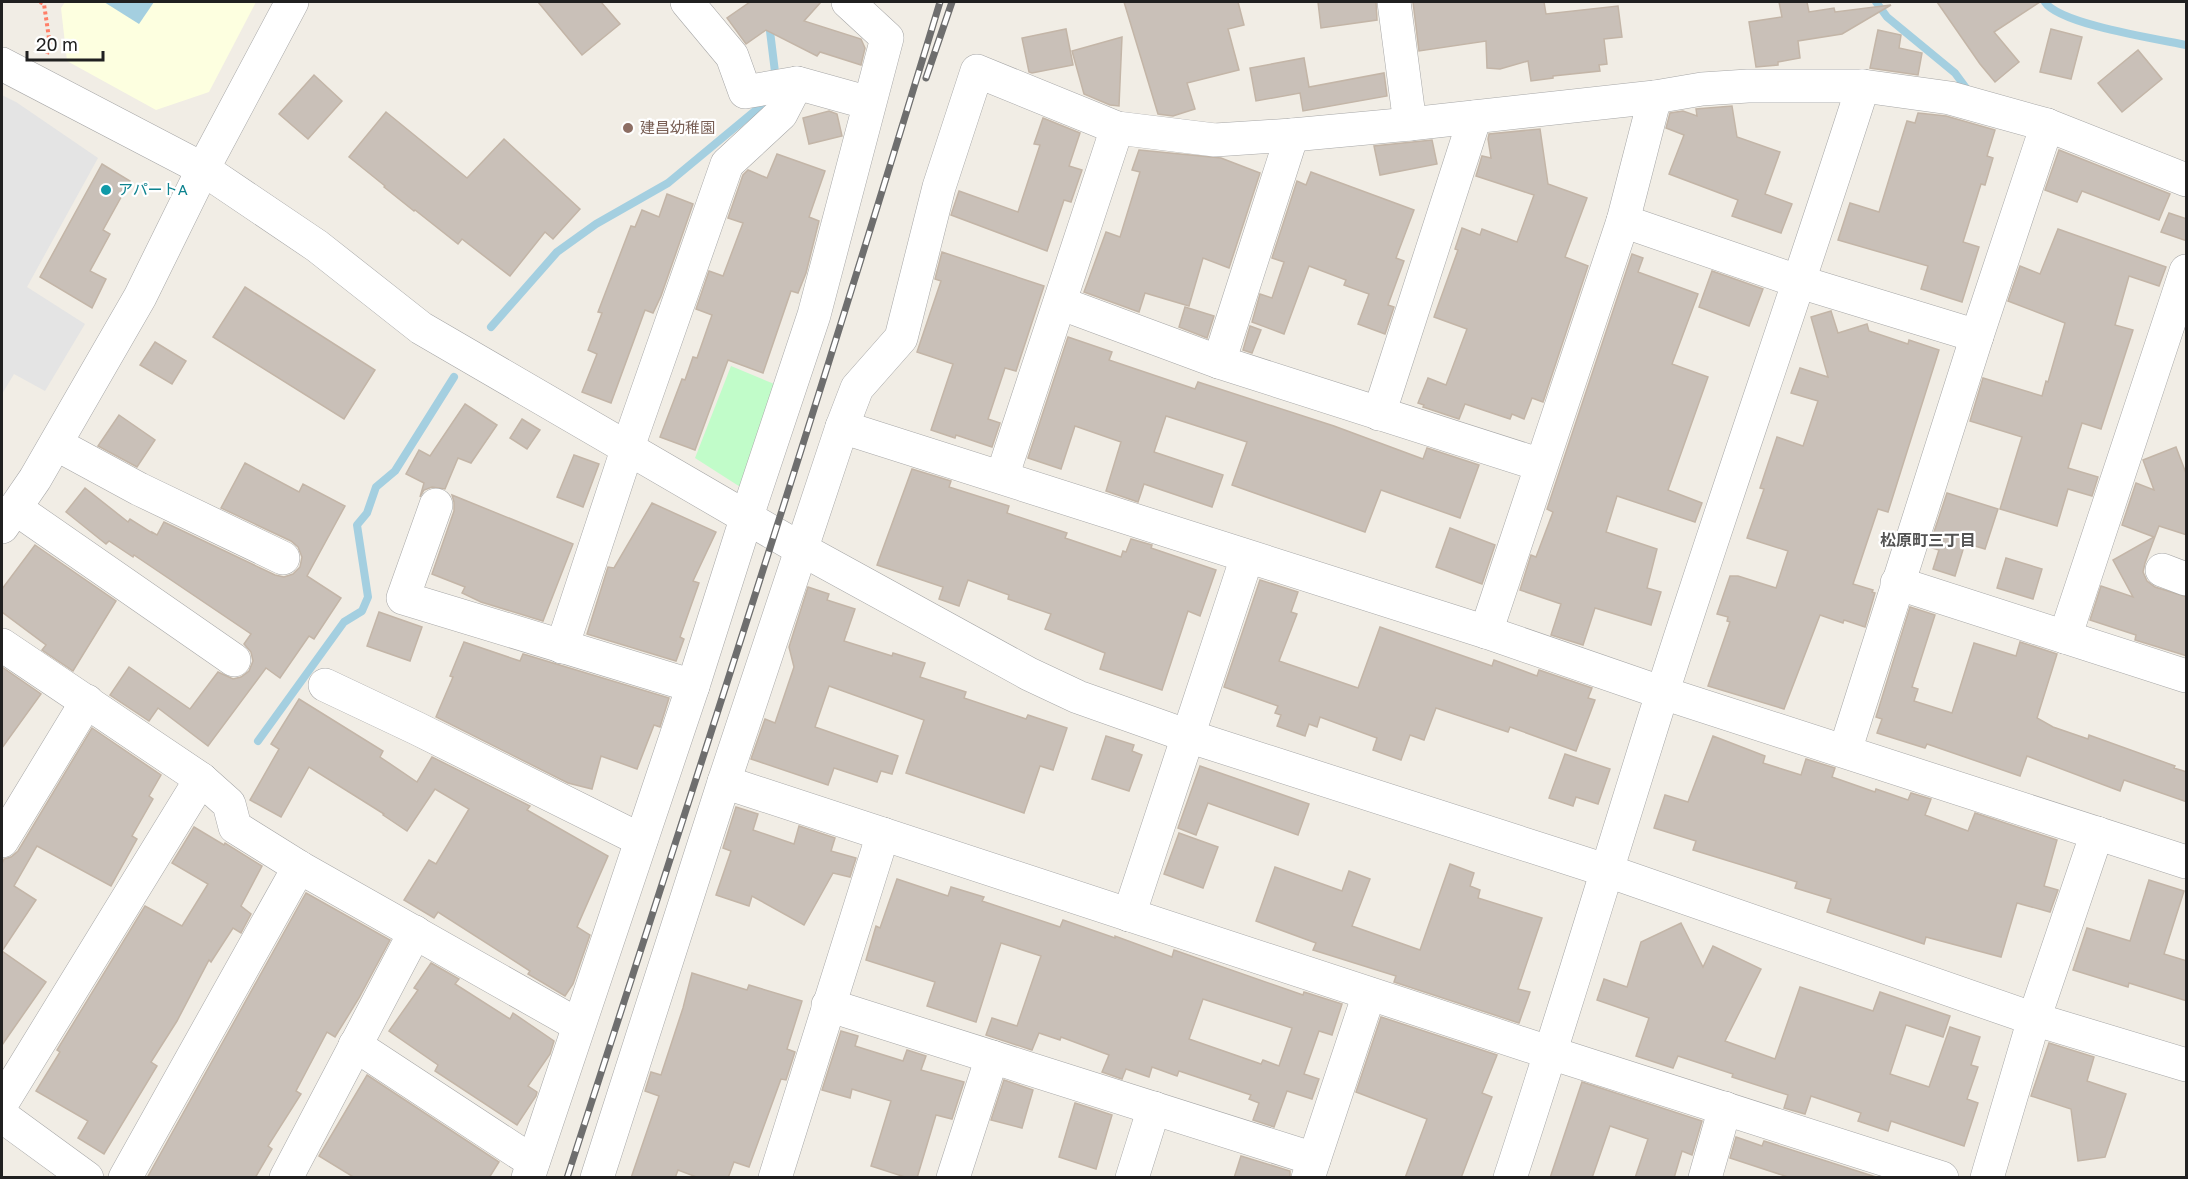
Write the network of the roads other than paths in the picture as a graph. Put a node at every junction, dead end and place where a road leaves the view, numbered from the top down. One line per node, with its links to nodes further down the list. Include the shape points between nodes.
1 (292, 2): 15 (street)
2 (687, 2): 6 (street, via 732,56 745,92)
3 (848, 2): 9 (street, via 887,39)
4 (1394, 2): 11 (street)
5 (2, 64): 15 (street)
6 (797, 83): 9 (street); 27 (street, via 781,114 727,164)
7 (1863, 86): 8 (street, via 1702,88); 12 (street, via 1950,98); 19 (street)
8 (1655, 97): 10 (street); 17 (street)
9 (869, 102): 31 (street, via 814,315)
10 (1475, 117): 11 (street); 24 (street)
11 (1410, 124): 14 (street)
12 (2047, 125): 16 (street); 22 (street)
13 (1118, 128): 14 (street, via 1215,140); 20 (street); 25 (street, via 977,71 939,187 901,338 857,388)
14 (1292, 135): 23 (street)
15 (202, 169): 26 (street, via 140,297); 27 (street, via 317,246 421,328)
16 (2187, 180)
17 (1623, 221): 19 (street); 28 (street)
18 (2187, 271): 21 (street)
19 (1800, 282): 22 (street); 45 (street)
20 (1060, 303): 23 (street); 29 (street)
21 (2179, 321): 38 (street)
22 (1977, 336): 36 (street)
23 (1220, 362): 24 (street)
24 (1379, 414): 28 (street)
25 (842, 427): 29 (street); 33 (street)
26 (56, 444): 32 (street); 35 (street)
27 (627, 447): 31 (street); 40 (street)
28 (1541, 465): 37 (street)
29 (1002, 477): 34 (street)
30 (436, 505): 40 (street, via 403,598)
31 (747, 516): 33 (street); 44 (street)
32 (8, 518): 41 (street)
33 (801, 549): 47 (street, via 1078,698); 50 (street)
34 (1247, 557): 37 (street); 47 (street)
35 (283, 558)
36 (1898, 584): 38 (street); 48 (street)
37 (1486, 632): 45 (street)
38 (2065, 637): 42 (street)
39 (2, 645): 46 (street)
40 (562, 647): 44 (street)
41 (234, 660)
42 (2187, 676)
43 (325, 685): 53 (street)
44 (693, 686): 53 (street)
45 (1663, 693): 48 (street); 57 (street)
46 (87, 701): 49 (street); 54 (street)
47 (1188, 736): 57 (street); 58 (street)
48 (1845, 751): 52 (street)
49 (201, 779): 56 (street, via 229,804 235,827); 68 (street)
50 (724, 782): 51 (street); 77 (street)
51 (883, 834): 58 (street); 61 (street)
52 (2097, 834): 55 (street); 62 (street)
53 (641, 840): 63 (street)
54 (2, 841)
55 (2187, 862)
56 (299, 867): 59 (street); 76 (street)
57 (1608, 871): 62 (street); 65 (street)
58 (1129, 915): 60 (street)
59 (416, 932): 63 (street); 64 (street)
60 (1369, 994): 65 (street); 72 (street)
61 (828, 1005): 66 (street); 78 (street)
62 (2034, 1019): 67 (street); 84 (street)
63 (578, 1025): 73 (street)
64 (354, 1045): 73 (street); 74 (street)
65 (1551, 1053): 70 (street); 81 (street)
66 (992, 1057): 69 (street); 79 (street)
67 (2187, 1065)
68 (2, 1103)
69 (1154, 1108): 72 (street); 80 (street)
70 (1725, 1108): 82 (street); 83 (street)
71 (2, 1116): 75 (street)
72 (1311, 1168)
73 (531, 1170)
74 (295, 1174)
75 (87, 1178)
76 (125, 1178)
77 (597, 1178)
78 (775, 1178)
79 (953, 1178)
80 (1132, 1178)
81 (1510, 1178)
82 (1705, 1178)
83 (1942, 1178)
84 (1987, 1178)

